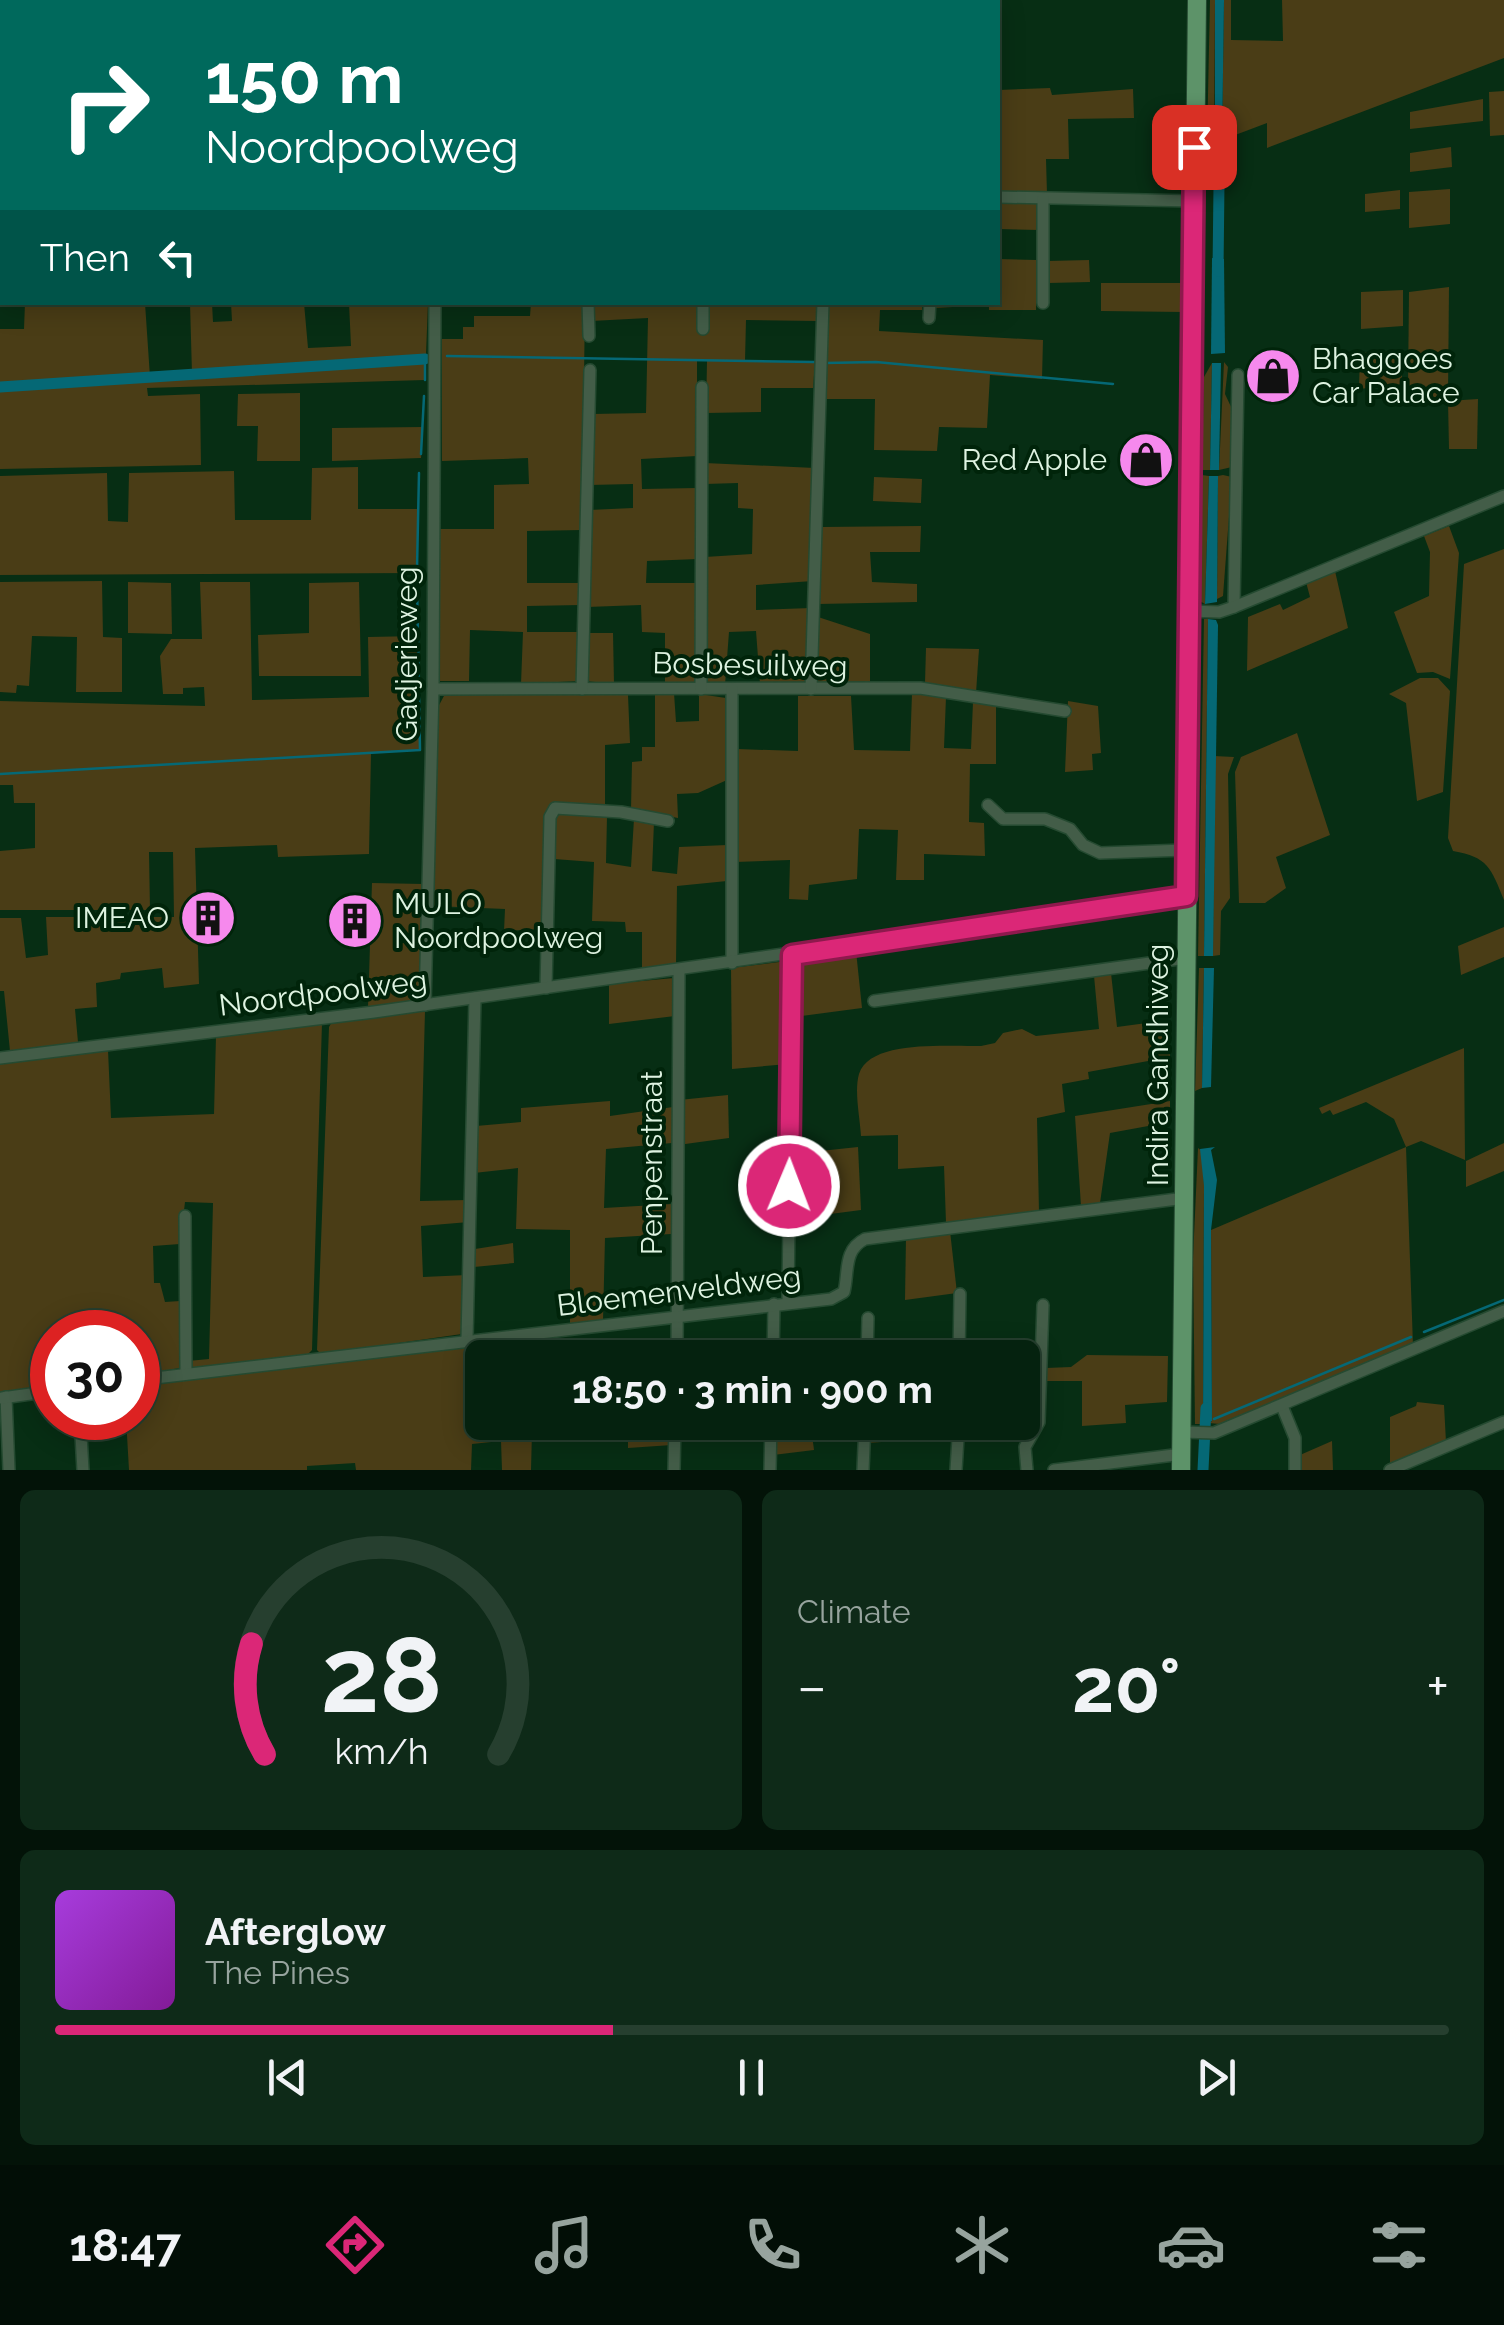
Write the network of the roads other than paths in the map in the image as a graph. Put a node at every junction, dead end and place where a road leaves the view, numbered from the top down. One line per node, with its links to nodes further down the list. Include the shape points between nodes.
1 (1197, 0): 4 (main road, Indira Gandhiweg)
2 (1000, 197): 3 (street)
3 (1043, 199): 4 (street); 5 (street)
4 (1194, 200): 19 (main road, Indira Gandhiweg)
5 (1043, 303)
6 (434, 305): 20 (street, Gadjerieweg)
7 (588, 305): 13 (street)
8 (703, 305): 12 (street)
9 (823, 305): 24 (street)
10 (930, 305): 11 (street)
11 (929, 318)
12 (704, 329)
13 (589, 336)
14 (590, 370): 21 (street)
15 (1238, 375): 18 (street)
16 (702, 387): 22 (street)
17 (1504, 496): 18 (street)
18 (1234, 606): 19 (street)
19 (1194, 611): 28 (main road, Indira Gandhiweg)
20 (434, 689): 21 (street, Bosbesuilweg); 37 (street, Gadjerieweg)
21 (582, 689): 22 (street, Bosbesuilweg)
22 (701, 689): 23 (street, Bosbesuilweg)
23 (732, 689): 24 (street, Bosbesuilweg); 32 (street)
24 (811, 689): 25 (street, Bosbesuilweg, via 920,688)
25 (1065, 711)
26 (988, 806): 28 (street, via 1003,819 1040,818 1070,830 1100,853)
27 (668, 821): 34 (street, via 555,808)
28 (1185, 850): 29 (main road, Indira Gandhiweg)
29 (1186, 896): 30 (street, Noordpoolweg); 31 (main road, Indira Gandhiweg)
30 (792, 955): 32 (street, Noordpoolweg); 42 (street)
31 (1186, 958): 36 (street); 39 (main road, Indira Gandhiweg)
32 (732, 963): 33 (street, Noordpoolweg)
33 (678, 970): 34 (street, Noordpoolweg); 45 (street, Penpenstraat)
34 (546, 988): 35 (street, Noordpoolweg)
35 (476, 998): 37 (street, Noordpoolweg); 47 (street)
36 (874, 1000)
37 (425, 1005): 38 (street, Noordpoolweg)
38 (0, 1058)
39 (1185, 1198): 42 (street, Bloemenveldweg, via 865,1238 847,1260 844,1292); 58 (main road, Indira Gandhiweg)
40 (185, 1216): 52 (street)
41 (960, 1294): 51 (street)
42 (781, 1303): 45 (street, Bloemenveldweg); 49 (street)
43 (1043, 1305): 71 (street, via 1039,1422 1025,1447)
44 (1504, 1311): 56 (street)
45 (676, 1316): 47 (street, Bloemenveldweg); 48 (street, Penpenstraat)
46 (868, 1318): 50 (street)
47 (467, 1339): 52 (street, Bloemenveldweg)
48 (677, 1340)
49 (776, 1340)
50 (867, 1340)
51 (959, 1340)
52 (186, 1374): 53 (street, Bloemenveldweg)
53 (160, 1377)
54 (30, 1394): 55 (street)
55 (3, 1398): 65 (street)
56 (1282, 1406): 58 (street, via 1214,1432); 73 (street, via 1296,1438)
57 (1504, 1422): 74 (street)
58 (1188, 1432): 64 (main road, Indira Gandhiweg)
59 (81, 1440): 66 (street)
60 (675, 1440): 67 (street)
61 (771, 1440): 68 (street)
62 (864, 1440): 69 (street)
63 (958, 1440): 70 (street)
64 (1181, 1462): 72 (street)
65 (9, 1470)
66 (83, 1470)
67 (674, 1470)
68 (770, 1470)
69 (863, 1470)
70 (956, 1470)
71 (1028, 1470)
72 (1054, 1470)
73 (1295, 1470)
74 (1390, 1470)

